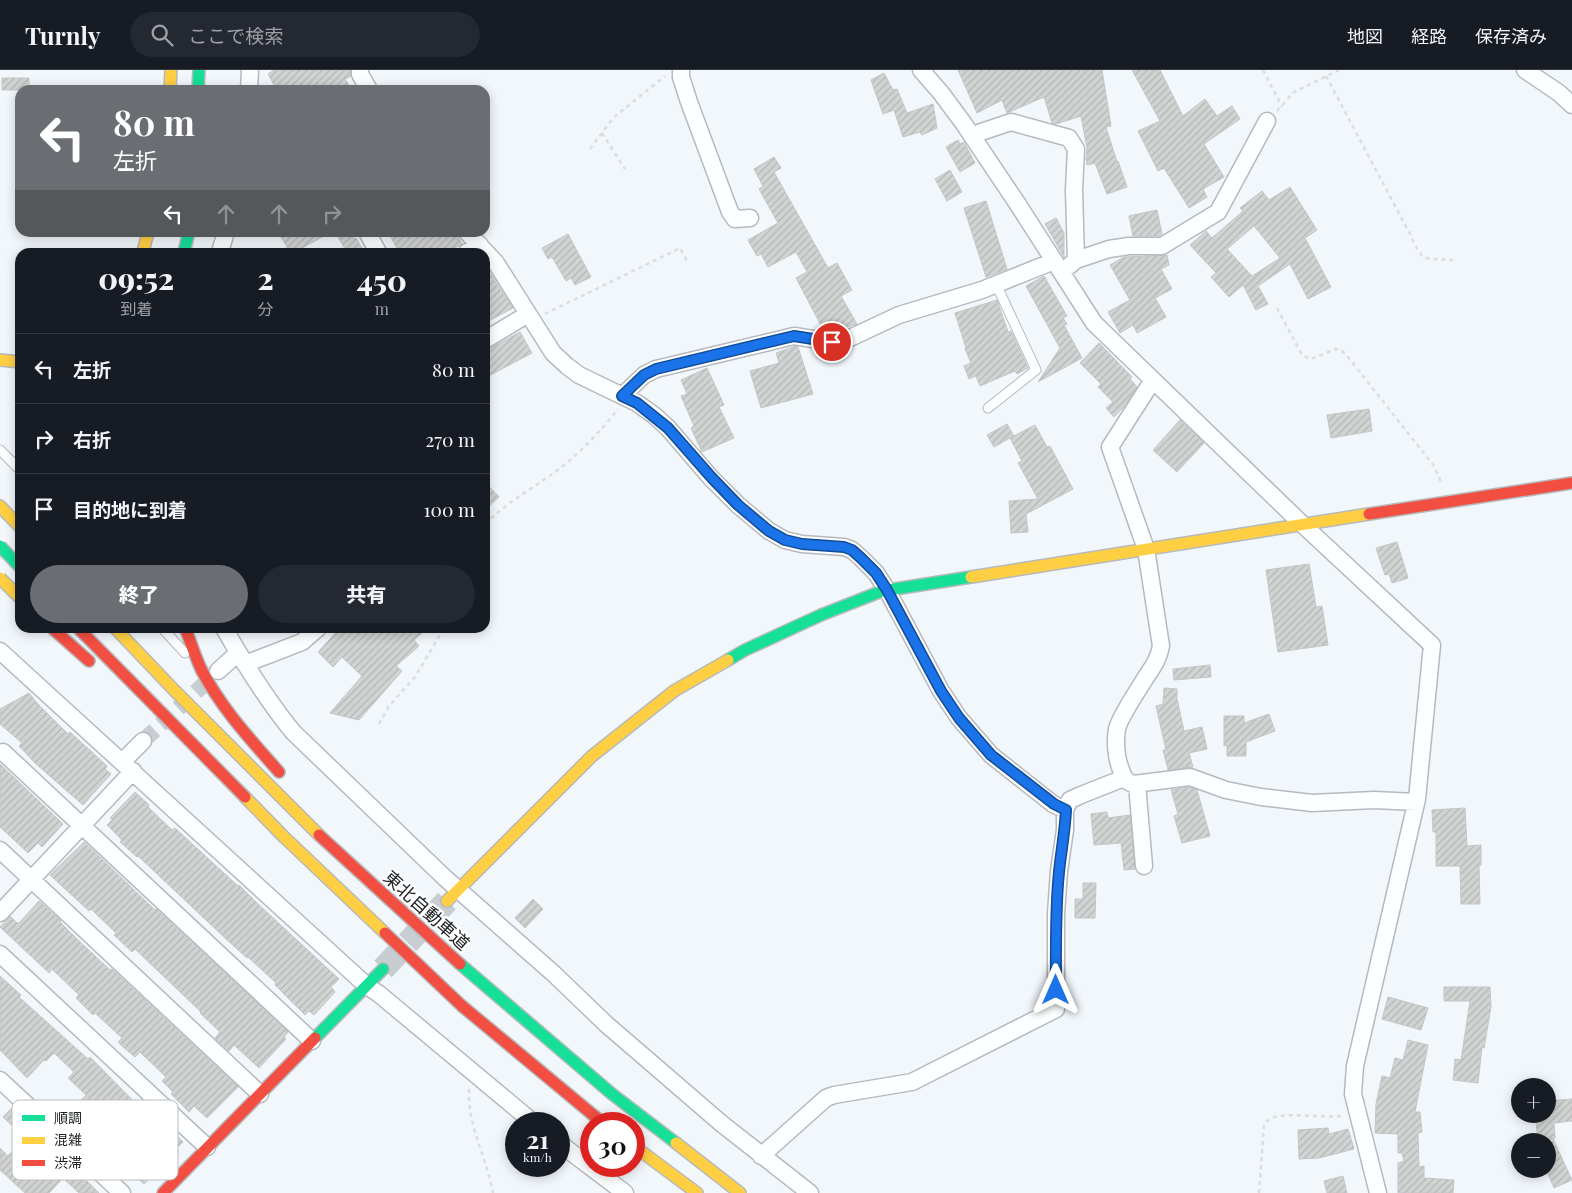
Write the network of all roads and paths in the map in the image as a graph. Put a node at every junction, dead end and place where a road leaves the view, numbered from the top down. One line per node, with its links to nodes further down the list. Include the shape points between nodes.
1 (170, 70): 11 (main road)
2 (199, 70): 12 (main road)
3 (250, 70): 13 (street)
4 (360, 70): 14 (street)
5 (922, 70): 19 (street)
6 (1263, 70): 16 (path)
7 (1339, 70): 10 (path)
8 (1524, 70): 15 (street)
9 (675, 72): 18 (path, via 657,81 613,118); 22 (street, via 681,77 730,212 735,219)
10 (1326, 76): 16 (path, via 1294,92); 27 (path, via 1419,254 1425,258)
11 (170, 85)
12 (198, 85)
13 (249, 85)
14 (366, 85)
15 (1572, 105)
16 (1282, 106): 17 (path)
17 (1267, 122): 26 (street, via 1218,212 1162,246 1109,249)
18 (602, 133): 20 (path); 21 (path)
19 (972, 136): 26 (street, via 1011,122 1069,138 1076,149); 29 (street)
20 (590, 149)
21 (625, 169)
22 (750, 218)
23 (370, 237): 24 (street)
24 (376, 248)
25 (490, 259): 32 (street, via 496,263)
26 (1076, 260): 29 (street)
27 (1453, 260)
28 (688, 263): 32 (path, via 680,248)
29 (1057, 266): 30 (street); 36 (street, via 1094,323)
30 (996, 284): 37 (street, via 899,316 850,338 832,342 794,336 656,369 644,375); 38 (lane, via 1036,370)
31 (1277, 308): 42 (path, via 1302,356 1311,359 1336,349 1348,357 1434,466)
32 (531, 317): 33 (street); 37 (street, via 566,366)
33 (490, 338)
34 (0, 360): 35 (main road)
35 (15, 362)
36 (1153, 380): 46 (street); 49 (street, via 1110,448)
37 (624, 397): 44 (path, via 609,421 567,462); 55 (street, via 637,403 668,428 756,522 785,540 852,550 876,573)
38 (988, 408)
39 (0, 450): 40 (lane)
40 (15, 465)
41 (1572, 483): 42 (main road)
42 (1450, 501): 46 (main road)
43 (4, 510): 45 (main road)
44 (490, 520)
45 (15, 522)
46 (1302, 524): 49 (main road); 76 (street, via 1432,645)
47 (0, 546): 51 (main road, bridge)
48 (13, 548): 50 (main road)
49 (1146, 549): 55 (main road); 75 (street, via 1161,646 1159,656 1117,728 1118,763)
50 (0, 561)
51 (15, 562)
52 (15, 572): 54 (main road)
53 (0, 578): 56 (main road, bridge)
54 (0, 585)
55 (887, 590): 77 (street, via 959,718 991,755); 84 (main road, via 821,615 745,650 674,691 592,756)
56 (15, 593)
57 (58, 633): 67 (main road)
58 (83, 633): 79 (main road)
59 (120, 633): 88 (main road, 東北自動車道, via 301,819)
60 (168, 633): 68 (lane)
61 (188, 633): 68 (main road)
62 (227, 633): 66 (street)
63 (312, 633): 66 (street, via 302,642)
64 (441, 633): 70 (path, via 415,677)
65 (0, 651): 73 (street)
66 (242, 659): 68 (street); 84 (street, via 293,732)
67 (99, 670)
68 (210, 671): 74 (main road, via 221,702)
69 (136, 703): 79 (main road)
70 (379, 724)
71 (143, 741): 73 (street)
72 (3, 752): 78 (street)
73 (127, 767): 78 (street); 89 (street)
74 (284, 779)
75 (1131, 781): 76 (street, via 1190,777 1261,798 1312,803); 77 (street, via 1081,795 1070,800); 82 (street)
76 (1416, 802): 98 (street, via 1355,1066 1353,1094)
77 (1066, 810): 103 (street, via 1056,914 1056,1009 912,1082 826,1098)
78 (82, 825): 83 (street); 90 (street)
79 (283, 836): 97 (main road, via 462,1006)
80 (344, 843): 88 (main road)
81 (0, 850): 83 (street)
82 (1144, 866)
83 (32, 880): 85 (street); 93 (street)
84 (452, 895): 103 (street, via 554,974 664,1076)
85 (0, 913)
86 (0, 954): 95 (street)
87 (383, 969): 89 (main road)
88 (482, 984): 112 (main road, 東北自動車道, via 612,1094)
89 (367, 986): 90 (main road); 91 (street)
90 (312, 1041): 93 (main road)
91 (470, 1070): 96 (street); 109 (path, via 468,1100)
92 (0, 1080): 94 (street)
93 (260, 1094): 100 (main road)
94 (22, 1100)
95 (157, 1100)
96 (521, 1112)
97 (590, 1112)
98 (1358, 1113): 114 (path, via 1269,1119 1264,1126); 115 (street)
99 (178, 1120): 100 (street)
100 (207, 1147): 104 (main road)
101 (570, 1151): 110 (street)
102 (645, 1154): 111 (main road)
103 (761, 1156): 113 (street)
104 (178, 1177)
105 (108, 1180): 107 (street)
106 (175, 1180): 108 (main road)
107 (122, 1193)
108 (163, 1193)
109 (493, 1193)
110 (625, 1193)
111 (697, 1193)
112 (740, 1193)
113 (810, 1193)
114 (1259, 1193)
115 (1378, 1193)

